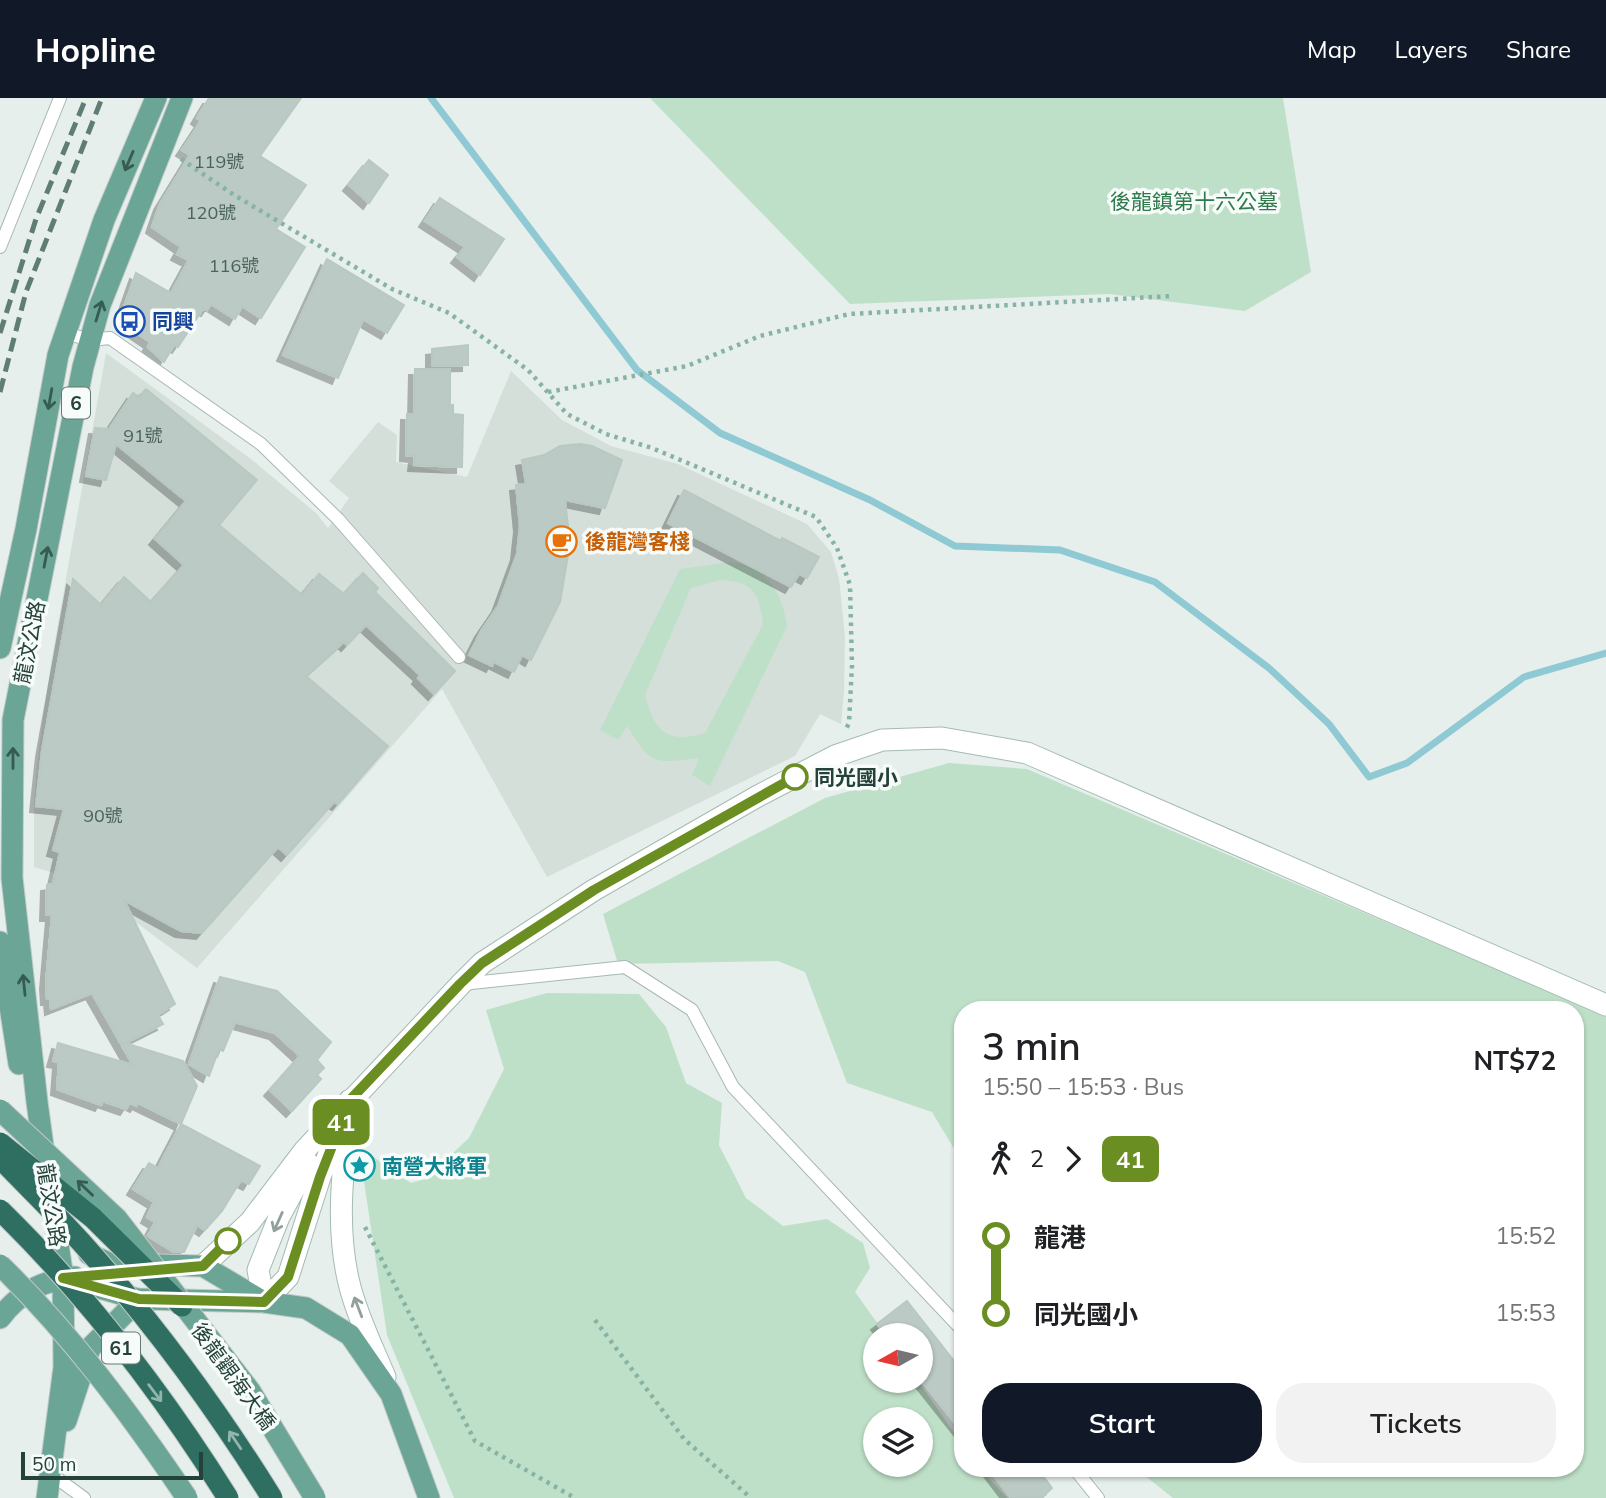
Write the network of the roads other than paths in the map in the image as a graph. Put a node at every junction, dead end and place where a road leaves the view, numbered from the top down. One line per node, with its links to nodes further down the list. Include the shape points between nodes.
1 (60, 98): 4 (lane)
2 (156, 98): 5 (main road, 龍汶公路 / 6, one-way to 5, via 104,220)
3 (182, 98): 6 (main road, 龍汶公路 / 6, one-way to 3)
4 (0, 247)
5 (65, 333): 6 (lane); 7 (main road, 龍汶公路 / 6, one-way to 7)
6 (90, 341): 8 (lane, via 110,338 261,444 338,519); 9 (main road, 龍汶公路 / 6, one-way to 6)
7 (0, 648)
8 (459, 657)
9 (6, 720): 14 (main road, 龍汶公路 / 6, one-way to 9, via 12,878)
10 (0, 942): 21 (main road, via 41,1214)
11 (460, 984): 12 (main road, via 482,963 594,890 835,756 882,740 942,738 1027,753); 13 (main road); 26 (lane, via 625,967 692,1010 733,1087)
12 (1606, 1005)
13 (350, 1100): 20 (main road, via 250,1222); 23 (main road, via 288,1277); 23 (main road, one-way to 23, via 306,1165 279,1217 258,1270); 27 (main road, one-way to 13, via 350,1287 343,1242 341,1189)
14 (37, 1102): 20 (main road, via 66,1221 85,1252 111,1264); 21 (main road, 龍汶公路 / 6)
15 (0, 1110): 24 (main road, 後龍觀海大橋, one-way to 15, bridge, via 117,1219)
16 (0, 1143): 24 (highway, bridge, via 93,1218)
17 (0, 1158): 34 (highway, 61, one-way to 17, bridge, via 143,1315)
18 (0, 1210): 33 (highway, 61, one-way to 33, bridge, via 100,1320 192,1441)
19 (0, 1265): 32 (main road, 61, bridge, via 36,1300 140,1429)
20 (203, 1266): 21 (main road); 23 (main road)
21 (63, 1278): 22 (main road); 25 (main road, via 34,1286); 28 (main road, 龍汶公路 / 6, via 64,1367)
22 (139, 1299): 23 (main road); 28 (main road, via 90,1348)
23 (264, 1302): 27 (main road, via 306,1308 350,1335)
24 (182, 1306): 35 (main road, 後龍觀海大橋, bridge, via 250,1391)
25 (0, 1318)
26 (954, 1321)
27 (391, 1394): 36 (main road)
28 (51, 1474): 30 (main road, 龍汶公路 / 6); 31 (lane)
29 (1081, 1477): 37 (lane)
30 (47, 1498)
31 (84, 1498)
32 (187, 1498)
33 (228, 1498)
34 (272, 1498)
35 (315, 1498)
36 (429, 1498)
37 (1098, 1498)

